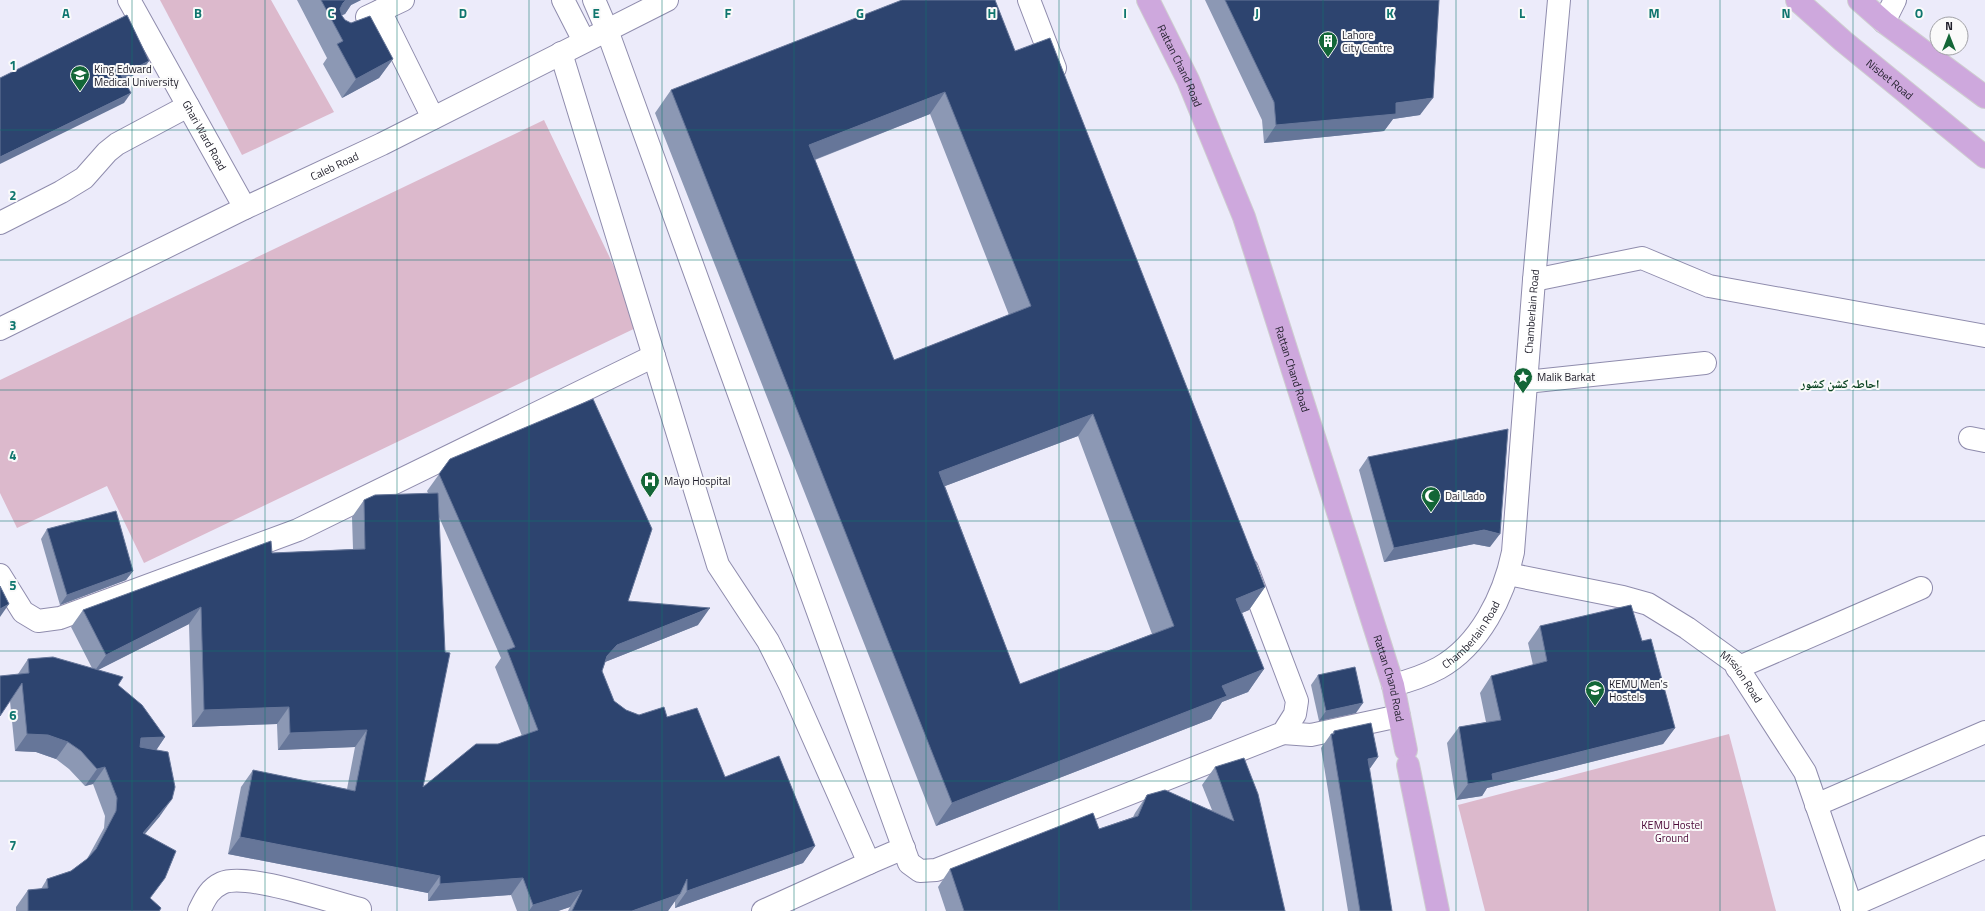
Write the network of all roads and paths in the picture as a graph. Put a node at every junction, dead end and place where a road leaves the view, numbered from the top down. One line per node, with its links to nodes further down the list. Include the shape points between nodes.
1 (129, 0): 20 (street, Ghari Ward Road)
2 (403, 0): 12 (street)
3 (563, 0): 16 (street)
4 (594, 0): 15 (street)
5 (667, 0): 15 (street, Caleb Road)
6 (1029, 0): 18 (street)
7 (1148, 0): 36 (main road, Rattan Chand Road, via 1188,80 1244,217)
8 (1559, 0): 25 (street, Chamberlain Road)
9 (1796, 0): 22 (main road, Nisbet Road)
10 (1859, 0): 13 (main road)
11 (1895, 0): 13 (street)
12 (380, 11): 14 (street); 21 (street)
13 (1884, 22): 19 (main road)
14 (352, 24)
15 (607, 30): 16 (street, Caleb Road); 42 (street)
16 (584, 41): 17 (street, Caleb Road)
17 (561, 53): 21 (street, Caleb Road); 28 (street)
18 (1063, 89)
19 (1985, 97)
20 (188, 106): 23 (street, Ghari Ward Road); 24 (street, via 117,144 84,178)
21 (433, 118): 23 (street, Caleb Road)
22 (1985, 157)
23 (245, 208): 26 (street, Caleb Road)
24 (0, 223)
25 (1534, 280): 27 (street, via 1642,258 1708,286); 30 (street, Chamberlain Road)
26 (0, 329)
27 (1985, 336)
28 (654, 356): 33 (street, via 298,530 60,618 38,621 23,612); 43 (street, via 718,565 768,641)
29 (1705, 363): 30 (street)
30 (1526, 382): 32 (street, Chamberlain Road, via 1513,552)
31 (1239, 548): 39 (street, via 1297,701 1295,714)
32 (1508, 574): 35 (street, Mission Road, via 1648,604 1687,628 1734,662); 36 (street, Chamberlain Road, via 1489,616 1458,655 1433,671)
33 (0, 575)
34 (1921, 588): 35 (street)
35 (1737, 668): 40 (street, Mission Road, via 1805,772)
36 (1393, 685): 37 (main road, Rattan Chand Road)
37 (1399, 716): 39 (street, via 1311,735); 48 (main road, Rattan Chand Road)
38 (1985, 732): 40 (street)
39 (1283, 733): 42 (street, via 936,870 920,872 909,863)
40 (1816, 805): 45 (street, Mission Road)
41 (1985, 846): 45 (street)
42 (904, 848): 43 (street)
43 (869, 863): 47 (street)
44 (360, 909): 46 (street, via 259,882 236,880 222,883 207,894)
45 (1852, 909)
46 (199, 911)
47 (763, 911)
48 (1438, 911)

